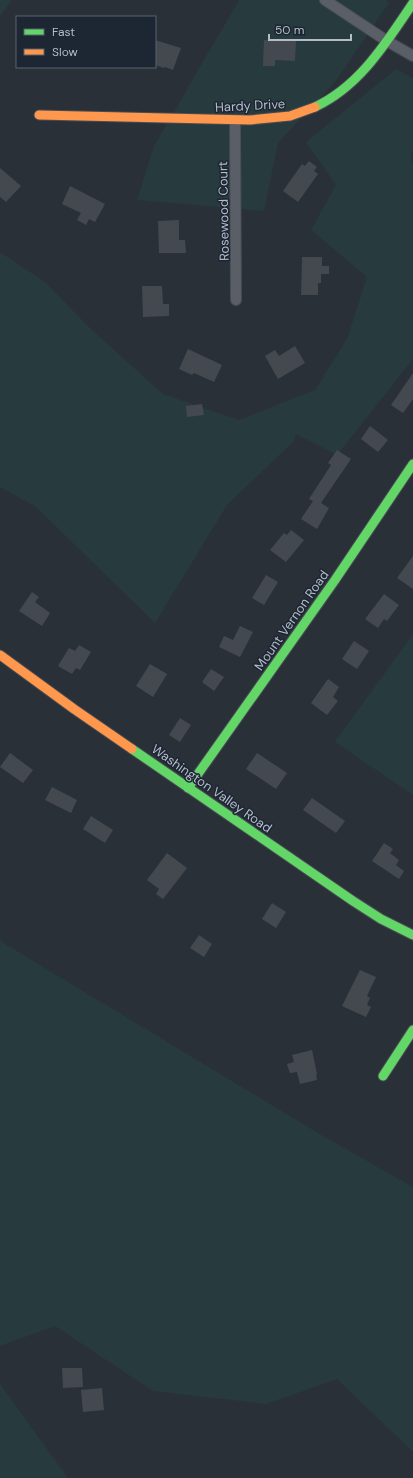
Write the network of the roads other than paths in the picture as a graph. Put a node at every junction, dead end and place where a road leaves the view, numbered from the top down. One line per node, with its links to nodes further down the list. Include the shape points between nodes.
1 (325, 0): 3 (street)
2 (413, 3): 3 (street, Hardy Drive)
3 (387, 42): 4 (street); 6 (street, Hardy Drive, via 352,84 306,112 289,116)
4 (413, 56)
5 (39, 115): 6 (street, Hardy Drive)
6 (235, 120): 7 (street, Rosewood Court)
7 (236, 300)
8 (413, 464): 10 (street, Mount Vernon Road, via 335,580)
9 (0, 655): 10 (street, Washington Valley Road)
10 (188, 788): 11 (street, Washington Valley Road, via 352,901)
11 (413, 935)
12 (413, 1030): 13 (street)
13 (383, 1076)

